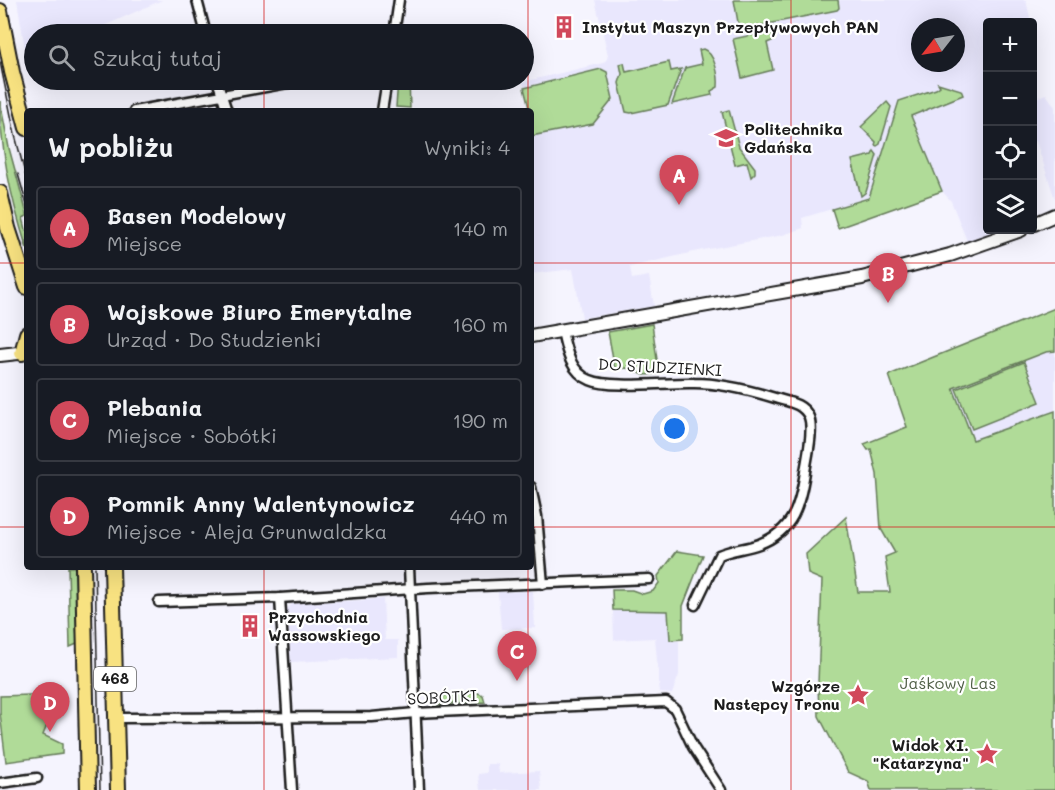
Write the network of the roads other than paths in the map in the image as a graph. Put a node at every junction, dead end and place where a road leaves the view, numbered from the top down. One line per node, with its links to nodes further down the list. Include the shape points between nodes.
1 (196, 0): 4 (street)
2 (399, 0): 5 (street)
3 (0, 11): 13 (main road)
4 (203, 24)
5 (395, 24)
6 (221, 90): 9 (street)
7 (249, 90): 9 (street)
8 (385, 90): 12 (street)
9 (222, 95): 10 (street); 11 (street)
10 (150, 108)
11 (226, 108)
12 (382, 108)
13 (24, 117)
14 (0, 193): 18 (main road)
15 (1055, 215): 16 (main road)
16 (1037, 223)
17 (1010, 234): 19 (main road, via 878,274)
18 (24, 277)
19 (562, 331): 20 (main road); 32 (street, DO STUDZIENKI, via 576,370 591,381 715,384 799,405 807,413 811,423 797,510 770,539 720,555)
20 (534, 336)
21 (24, 352): 22 (main road)
22 (0, 355)
23 (534, 502): 28 (street)
24 (83, 570): 38 (main road, 468)
25 (112, 570): 35 (main road, 468)
26 (409, 570): 29 (street)
27 (649, 579): 28 (street)
28 (543, 584): 29 (street)
29 (410, 589): 30 (street); 33 (street)
30 (280, 598): 31 (street); 34 (street)
31 (159, 602)
32 (695, 605)
33 (415, 713): 34 (street, SOBÓTKI); 41 (street); 42 (street, SOBÓTKI, via 666,702 675,709 693,747)
34 (288, 717): 35 (street, SOBÓTKI); 40 (street)
35 (116, 718): 39 (main road, 468)
36 (38, 778): 37 (street)
37 (0, 783)
38 (88, 790)
39 (118, 790)
40 (292, 790)
41 (418, 790)
42 (721, 790)

